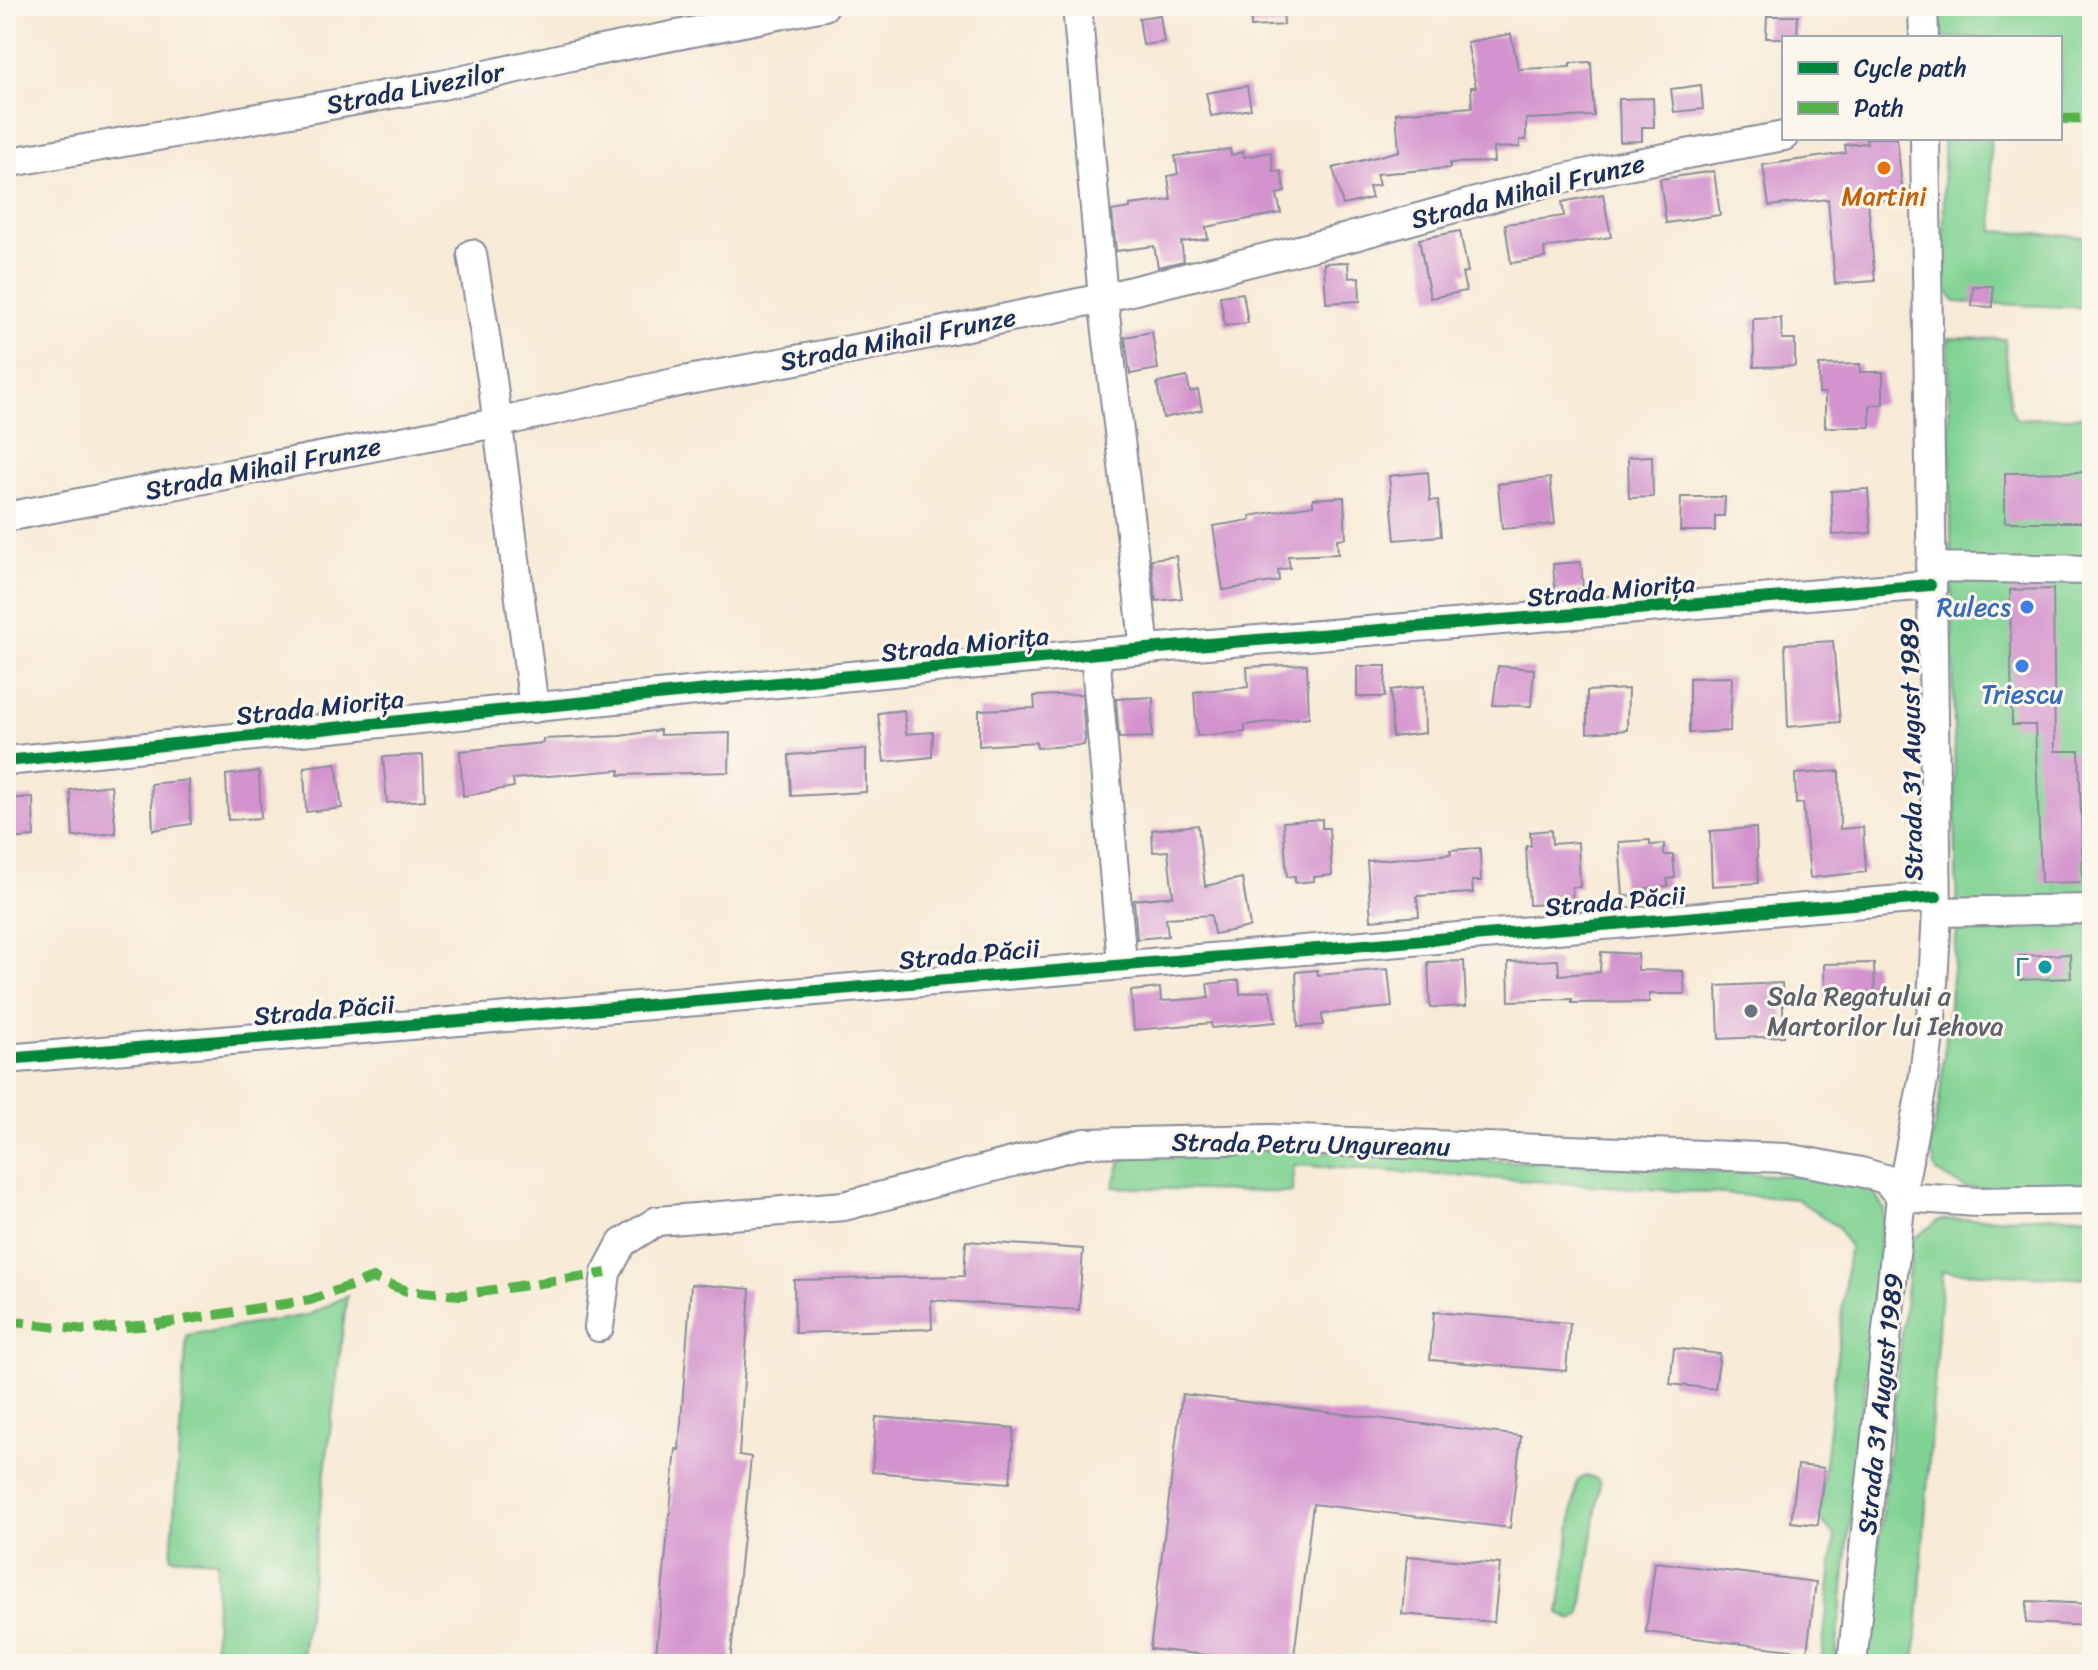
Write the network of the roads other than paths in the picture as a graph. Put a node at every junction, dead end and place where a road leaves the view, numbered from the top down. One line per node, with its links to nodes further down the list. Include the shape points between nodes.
1 (824, 6): 7 (street, Strada Livezilor, via 442,85)
2 (1077, 6): 9 (street)
3 (1923, 6): 4 (street)
4 (1924, 36)
5 (1782, 136): 9 (street, Strada Mihail Frunze, via 1540,184)
6 (1925, 140): 13 (street, Strada 31 August 1989)
7 (6, 163)
8 (472, 254): 10 (street)
9 (1103, 298): 10 (street, Strada Mihail Frunze); 14 (street)
10 (496, 423): 11 (street, Strada Mihail Frunze); 16 (street)
11 (6, 517)
12 (2092, 570): 13 (street, Strada Miorița)
13 (1930, 576): 14 (street, Strada Miorița); 18 (street, Strada 31 August 1989)
14 (1145, 649): 15 (street, Strada Miorița)
15 (1095, 653): 16 (street, Strada Miorița); 20 (street)
16 (534, 708): 17 (street, Strada Miorița)
17 (6, 761)
18 (1937, 904): 19 (street, Strada Păcii); 20 (street, Strada Păcii); 22 (street, Strada 31 August 1989, via 1926,1061)
19 (2092, 909)
20 (1122, 963): 21 (street, Strada Păcii)
21 (6, 1059)
22 (1901, 1197): 23 (street); 24 (street, Strada Petru Ungureanu, via 1885,1179 1786,1158 1271,1139 1085,1143 844,1206 657,1221 622,1243 606,1273); 25 (street, Strada 31 August 1989)
23 (2092, 1200)
24 (599, 1327)
25 (1852, 1664)

